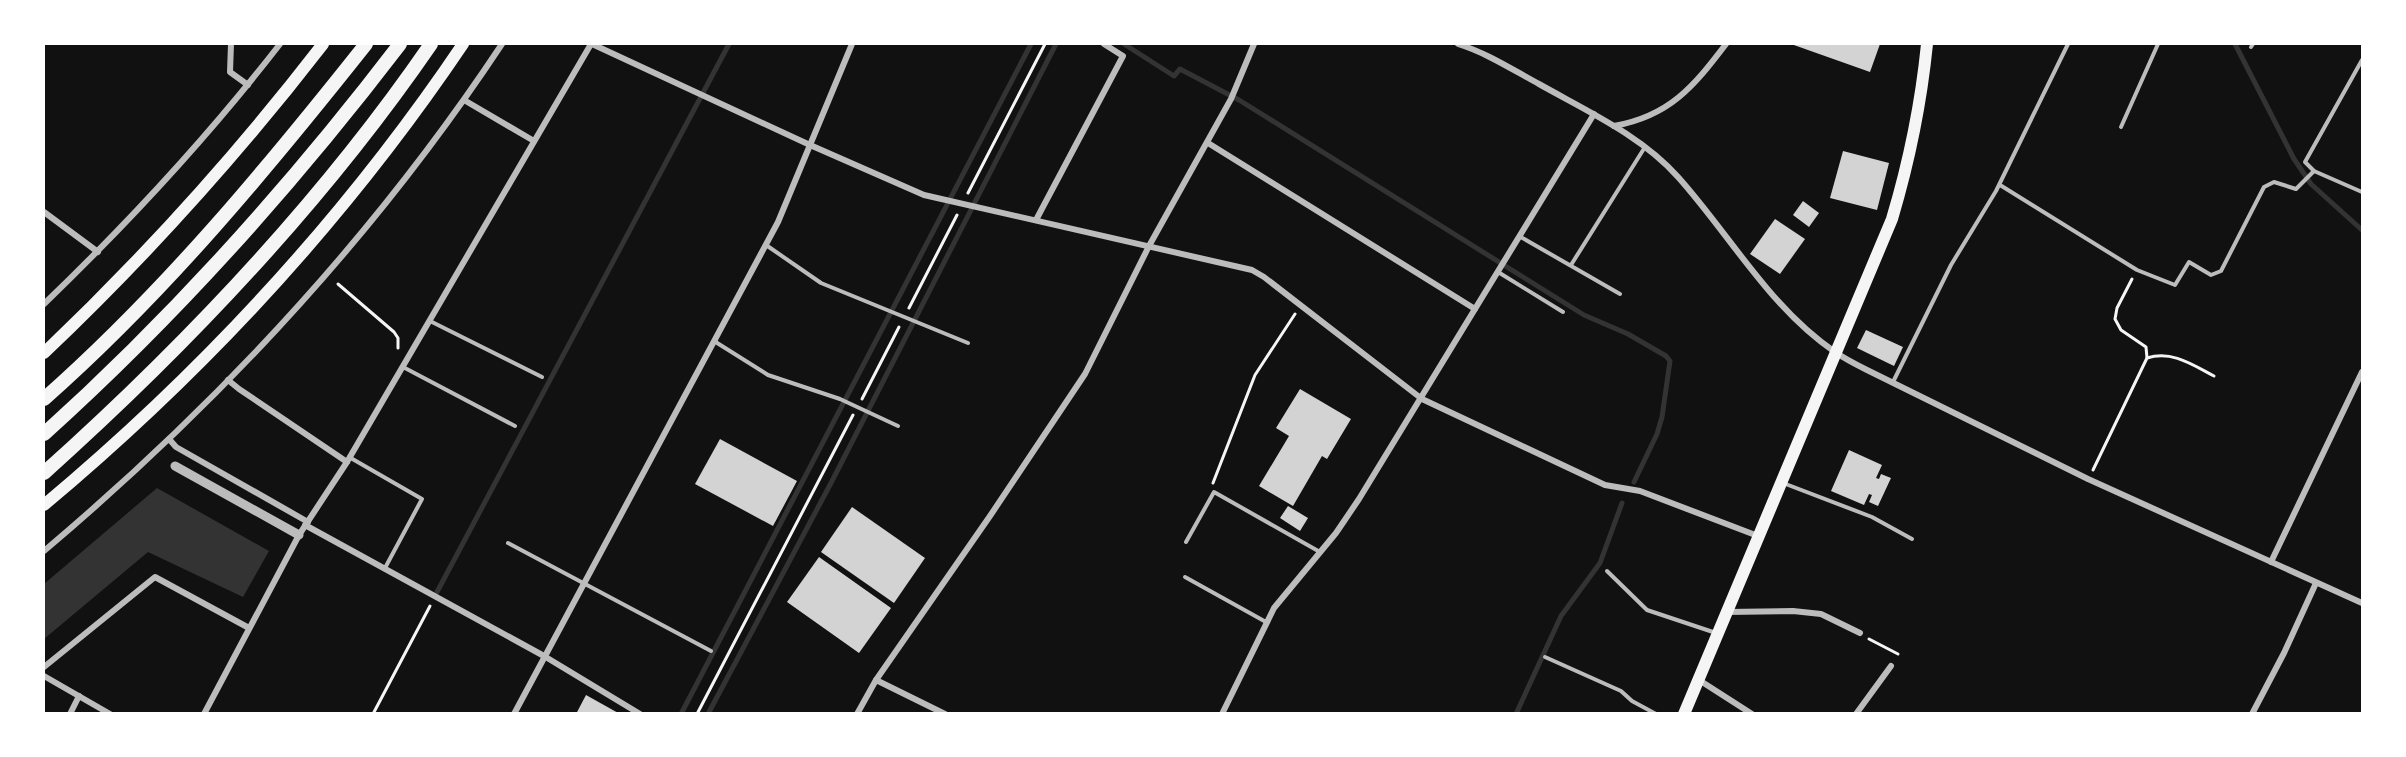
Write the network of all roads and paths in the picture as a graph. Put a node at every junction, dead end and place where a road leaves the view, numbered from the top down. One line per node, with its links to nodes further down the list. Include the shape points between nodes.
1 (231, 44): 20 (street, via 230,72)
2 (280, 44): 20 (street)
3 (323, 44): 52 (main road, via 184,212)
4 (366, 44): 62 (highway, via 228,213)
5 (400, 44): 67 (highway, via 248,229 170,314)
6 (431, 44): 71 (highway, via 361,141 271,248 208,317)
7 (463, 44): 75 (main road, via 397,136 276,280 163,398)
8 (502, 44): 21 (street)
9 (592, 44): 25 (street); 27 (street)
10 (852, 44): 27 (street)
11 (1046, 44): 32 (path)
12 (1104, 44): 34 (street, via 1123,56)
13 (1254, 44): 26 (street)
14 (1458, 44): 22 (street)
15 (1726, 44): 23 (street, via 1685,93 1650,116)
16 (1927, 44): 53 (main road, via 1908,168 1888,229)
17 (2068, 44): 30 (lane)
18 (2158, 44): 24 (lane)
19 (2362, 60): 29 (lane, via 2305,162)
20 (248, 85): 38 (street)
21 (465, 100): 25 (street); 59 (street, via 384,205)
22 (1594, 114): 23 (street); 35 (street)
23 (1614, 126): 28 (street)
24 (2121, 127)
25 (534, 141): 49 (street)
26 (1208, 143): 37 (street); 46 (street)
27 (810, 145): 32 (street, via 924,195); 36 (street)
28 (1644, 147): 39 (lane); 53 (street, via 1677,175 1798,321)
29 (2314, 171): 31 (lane); 40 (lane, via 2296,189 2274,182 2264,187 2221,271 2211,274 2189,262 2175,285)
30 (2000, 185): 40 (lane); 60 (lane, via 1951,265)
31 (2362, 192)
32 (963, 203): 34 (street); 48 (path)
33 (44, 212): 38 (street)
34 (1036, 220): 37 (street)
35 (1519, 236): 39 (lane); 41 (street)
36 (766, 245): 48 (lane, via 821,283); 50 (street)
37 (1149, 246): 45 (street, via 1252,270); 104 (street, via 1085,374)
38 (98, 252): 44 (street)
39 (1571, 265): 43 (lane)
40 (2137, 270): 54 (path, via 2115,319 2121,330 2146,348)
41 (1498, 271): 46 (street); 47 (lane)
42 (338, 284): 55 (path, via 394,332 399,346 394,358)
43 (1620, 294)
44 (44, 304)
45 (1301, 305): 63 (street); 74 (path, via 1255,375 1211,488)
46 (1475, 309): 63 (street)
47 (1563, 312)
48 (904, 316): 51 (lane); 64 (path)
49 (430, 321): 55 (street); 58 (lane)
50 (713, 340): 64 (lane, via 768,375); 89 (street)
51 (968, 343)
52 (44, 353)
53 (1836, 353): 60 (street); 73 (main road)
54 (2147, 358): 57 (path, via 2170,356); 72 (path)
55 (404, 365): 65 (lane); 69 (street)
56 (2362, 372): 61 (street)
57 (2214, 376)
58 (542, 377)
59 (228, 380): 68 (street); 69 (street)
60 (1893, 382): 72 (street)
61 (2360, 385): 84 (street)
62 (44, 399)
63 (1422, 399): 78 (street, via 1605,485 1640,491); 83 (street, via 1359,499)
64 (858, 407): 66 (lane); 113 (path)
65 (515, 426)
66 (898, 426)
67 (44, 434)
68 (169, 439): 76 (street, via 176,447); 82 (street)
69 (348, 460): 76 (street); 85 (lane, via 422,499)
70 (176, 466): 77 (street)
71 (44, 473)
72 (2088, 479): 84 (street)
73 (1782, 482): 78 (main road); 79 (lane, via 1872,517)
74 (1214, 492): 80 (lane); 83 (lane)
75 (44, 505)
76 (307, 524): 77 (street); 85 (street)
77 (299, 535): 94 (street)
78 (1759, 536): 92 (main road)
79 (1912, 539)
80 (1186, 542)
81 (508, 543): 89 (lane)
82 (44, 551)
83 (1320, 552): 93 (street)
84 (2271, 562): 88 (street)
85 (384, 569): 90 (street)
86 (1607, 571): 96 (lane, via 1647,610)
87 (1185, 578): 93 (lane)
88 (2316, 582): 91 (street); 121 (street)
89 (583, 583): 97 (lane); 98 (street)
90 (435, 597): 98 (street); 110 (path)
91 (2362, 603)
92 (1727, 612): 95 (street, via 1821,614); 96 (main road)
93 (1267, 622): 116 (street)
94 (249, 628): 102 (street, via 154,577); 109 (street)
95 (1860, 633): 99 (path)
96 (1718, 634): 105 (main road)
97 (711, 651)
98 (544, 656): 111 (street); 112 (street)
99 (1901, 656)
100 (1545, 657): 117 (lane, via 1621,691)
101 (1891, 666): 120 (street)
102 (44, 667)
103 (44, 676): 106 (street)
104 (876, 680): 114 (street); 115 (street)
105 (1698, 680): 118 (main road); 119 (street)
106 (79, 696): 107 (street); 108 (street)
107 (70, 714)
108 (110, 714)
109 (204, 714)
110 (373, 714)
111 (514, 714)
112 (640, 714)
113 (697, 714)
114 (857, 714)
115 (945, 714)
116 (1222, 714)
117 (1656, 714)
118 (1684, 714)
119 (1752, 714)
120 (1856, 714)
121 (2252, 714)

